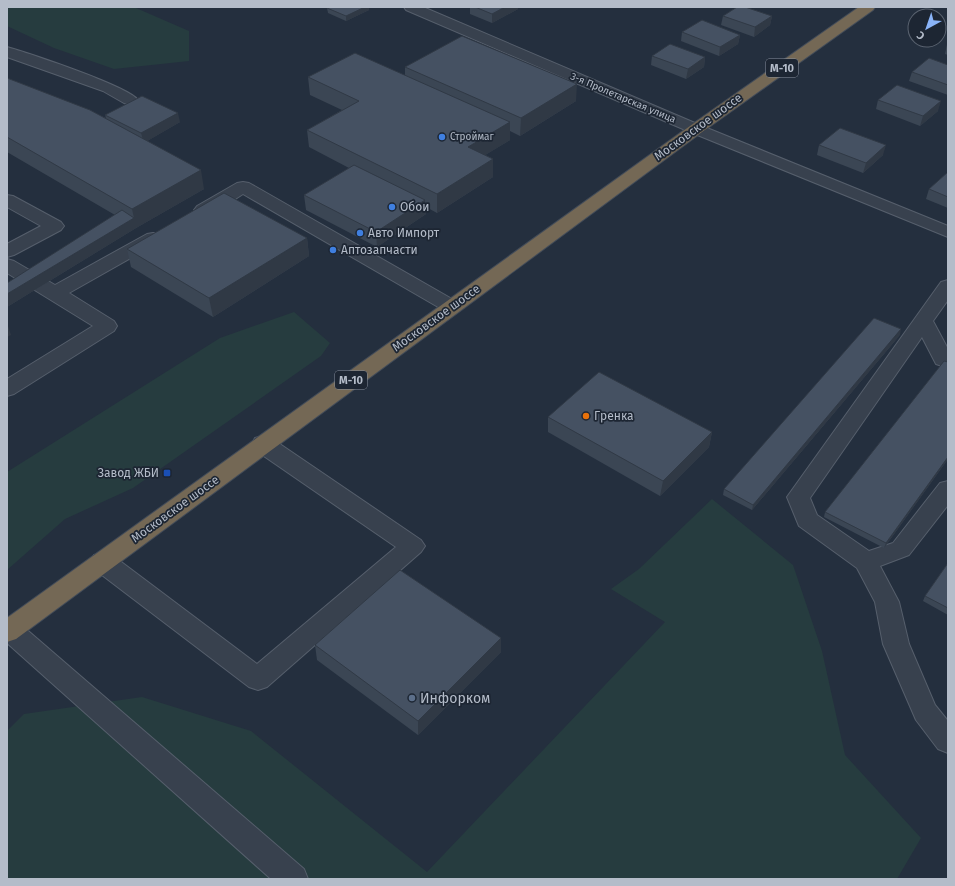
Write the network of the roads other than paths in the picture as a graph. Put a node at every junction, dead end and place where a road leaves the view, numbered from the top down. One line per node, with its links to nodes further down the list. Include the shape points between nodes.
1 (411, 7): 5 (street, 3-я Пролетарская улица)
2 (868, 7): 5 (highway, Московское шоссе / М-10)
3 (7, 52): 4 (street, via 109,88)
4 (130, 100)
5 (696, 129): 9 (street, 3-я Пролетарская улица); 14 (highway, Московское шоссе / М-10)
6 (7, 200): 10 (street, via 55,226)
7 (188, 218): 14 (street, via 243,187)
8 (167, 230): 13 (street)
9 (948, 232)
10 (7, 251)
11 (7, 265): 13 (street)
12 (948, 286): 15 (street)
13 (55, 293): 17 (street, via 107,326)
14 (452, 307): 18 (highway, Московское шоссе / М-10)
15 (924, 322): 16 (street, via 943,359); 21 (street, via 798,497 807,520)
16 (948, 361)
17 (7, 389)
18 (263, 444): 20 (highway, Московское шоссе / М-10); 20 (street, via 413,546 258,680)
19 (948, 489): 21 (street, via 901,549)
20 (103, 562): 22 (highway, Московское шоссе / М-10)
21 (866, 562): 23 (street, via 886,602 896,644 925,712)
22 (8, 631): 24 (street)
23 (948, 740)
24 (293, 879)

